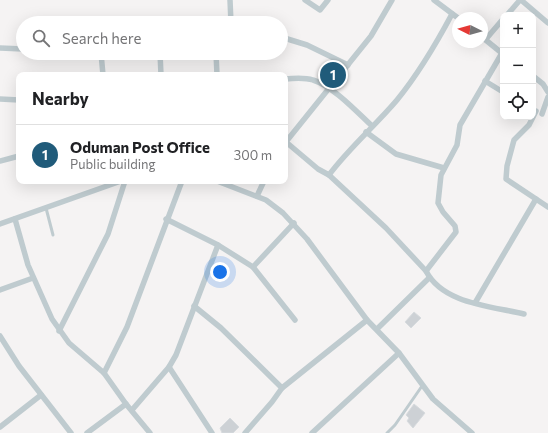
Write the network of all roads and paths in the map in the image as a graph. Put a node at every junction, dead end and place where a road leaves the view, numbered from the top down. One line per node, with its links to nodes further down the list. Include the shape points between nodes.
1 (230, 0): 9 (street)
2 (305, 0): 3 (street, via 320,10)
3 (328, 0)
4 (392, 0): 22 (street, via 371,36)
5 (434, 0): 8 (street)
6 (520, 0): 7 (street); 11 (street)
7 (510, 12)
8 (452, 14): 37 (street, via 420,70)
9 (231, 16)
10 (500, 22): 12 (street)
11 (548, 23)
12 (488, 34)
13 (288, 39): 22 (street, via 307,45)
14 (488, 41): 17 (street)
15 (0, 48): 16 (street)
16 (16, 49)
17 (500, 51)
18 (500, 56): 28 (street)
19 (102, 60): 23 (street)
20 (160, 60): 24 (street)
21 (216, 60): 25 (street)
22 (348, 65): 29 (street)
23 (103, 72)
24 (161, 72)
25 (217, 72)
26 (536, 78): 31 (street)
27 (288, 79): 29 (street, via 313,80)
28 (485, 81): 30 (street); 43 (street, via 460,125 457,145)
29 (330, 90): 37 (street); 39 (street)
30 (500, 90)
31 (548, 92)
32 (548, 97): 35 (street)
33 (0, 99): 34 (street)
34 (16, 100)
35 (537, 112): 36 (street); 51 (street, via 529,125 514,140 506,173 509,182)
36 (548, 116)
37 (372, 126): 38 (street)
38 (366, 132): 43 (street, via 396,154); 44 (street)
39 (288, 139)
40 (288, 145): 44 (street)
41 (16, 157): 42 (street)
42 (0, 161)
43 (444, 168): 61 (street, via 438,203 455,226 456,232)
44 (329, 176): 61 (street, via 386,228)
45 (109, 184): 52 (street)
46 (124, 184): 71 (street, via 108,234)
47 (181, 184): 55 (street)
48 (224, 184): 50 (street)
49 (263, 184): 50 (street)
50 (257, 196): 56 (street, via 276,207)
51 (536, 199): 53 (street); 65 (street)
52 (46, 207): 54 (street); 58 (lane)
53 (548, 207)
54 (15, 219): 57 (street); 62 (street)
55 (166, 219): 59 (street); 75 (street, via 142,290)
56 (294, 223): 60 (street); 69 (street)
57 (0, 224)
58 (53, 235)
59 (218, 245): 60 (street); 66 (street)
60 (253, 267): 68 (street)
61 (426, 271): 63 (street)
62 (33, 278): 64 (street); 71 (street)
63 (429, 278): 65 (street, via 447,293); 70 (street)
64 (0, 290)
65 (475, 303): 67 (street)
66 (194, 306): 74 (street); 77 (street, via 221,328)
67 (524, 314)
68 (295, 320)
69 (367, 320): 70 (street); 77 (street)
70 (377, 329): 73 (street)
71 (59, 331): 75 (street, via 87,360)
72 (0, 336): 78 (street)
73 (398, 353): 76 (street); 87 (street)
74 (169, 367): 80 (street); 85 (street)
75 (104, 373): 79 (street)
76 (422, 386): 88 (lane); 89 (street)
77 (282, 388): 86 (street)
78 (41, 395): 81 (street); 82 (street)
79 (126, 404): 80 (street); 83 (street)
80 (132, 410): 84 (street)
81 (1, 425)
82 (71, 433)
83 (87, 433)
84 (150, 433)
85 (212, 433)
86 (245, 433)
87 (312, 433)
88 (387, 433)
89 (472, 433)

